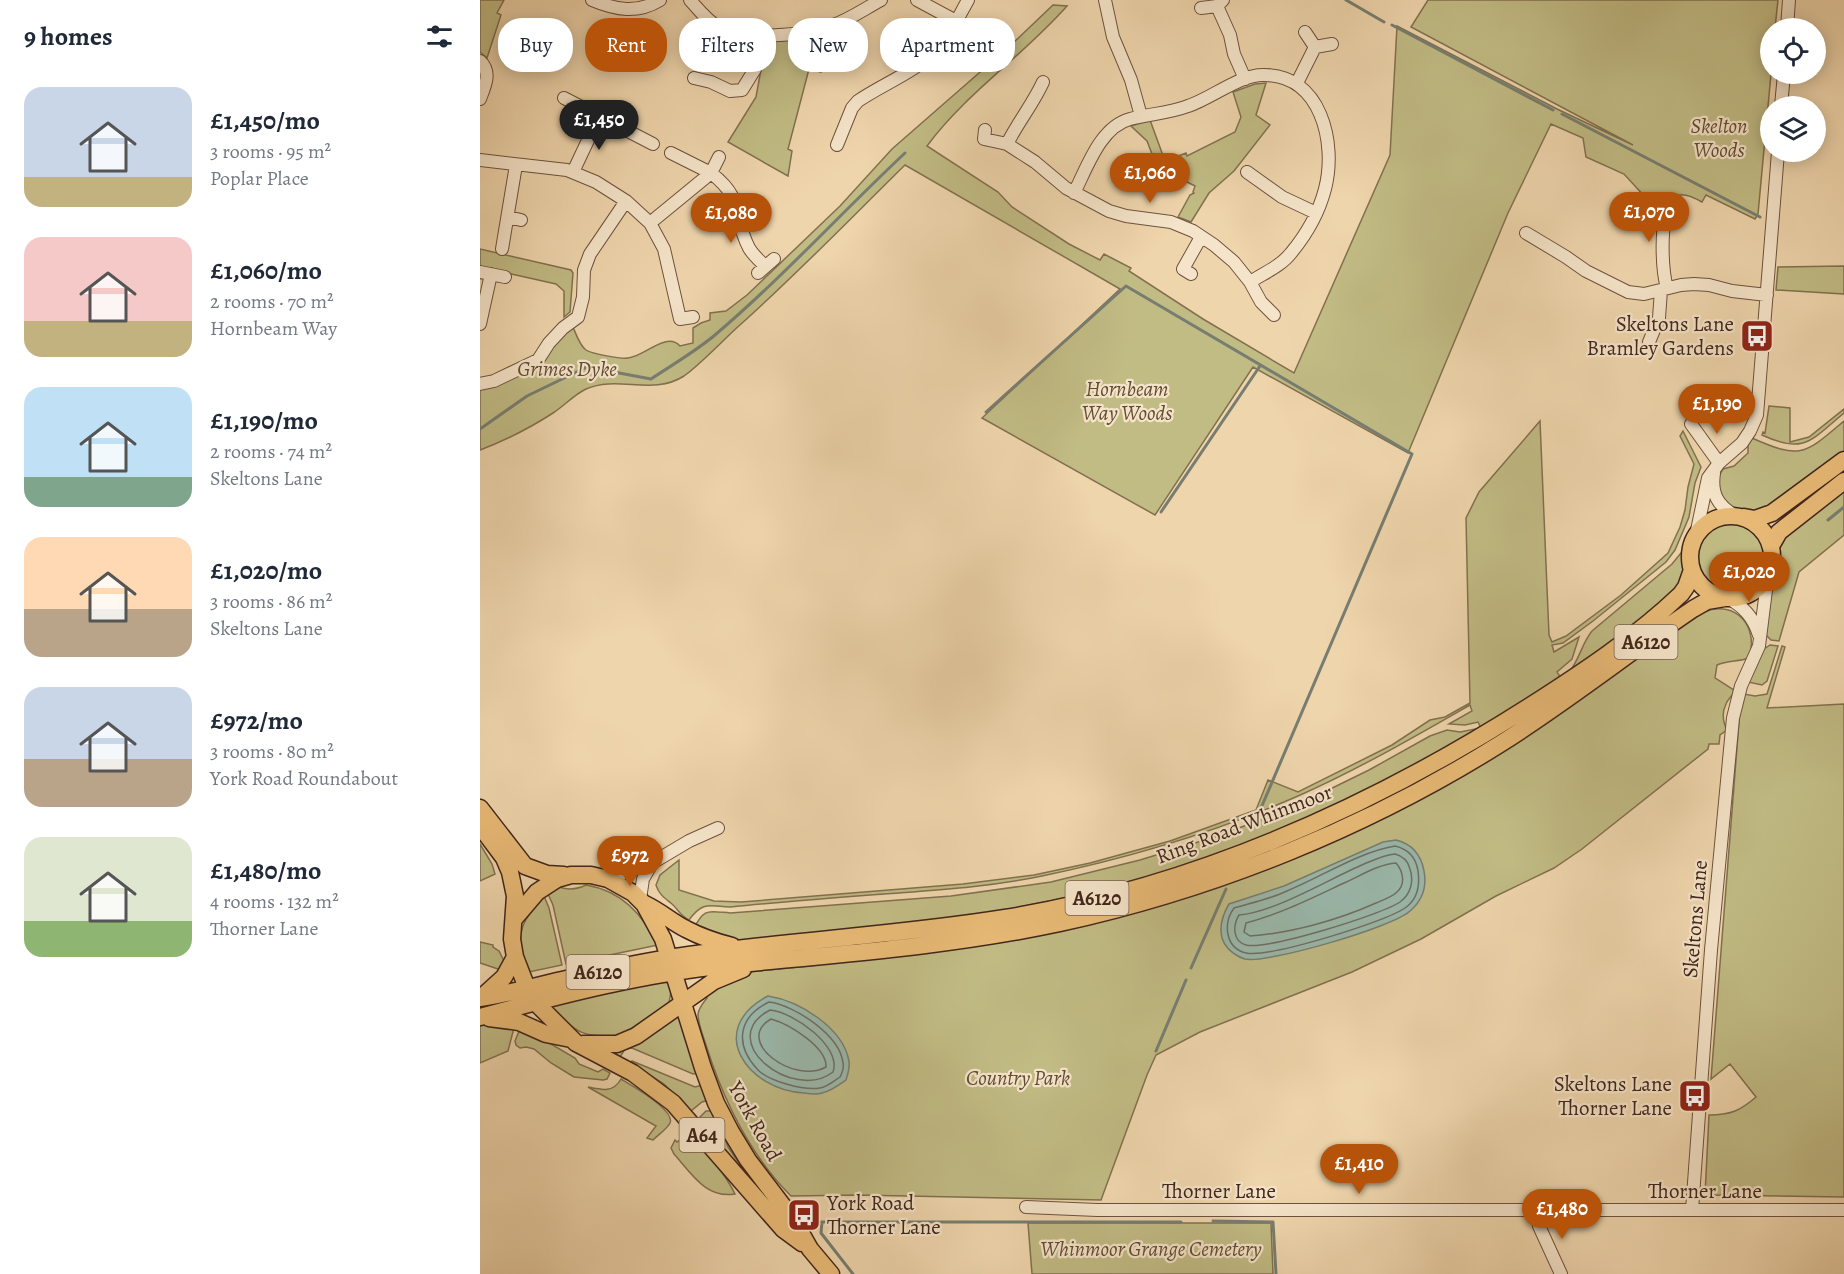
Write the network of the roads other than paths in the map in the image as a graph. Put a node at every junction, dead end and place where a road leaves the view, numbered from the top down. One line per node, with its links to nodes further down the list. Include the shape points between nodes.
1 (594, 0): 2 (street, via 621,10 650,6)
2 (660, 0)
3 (690, 0): 11 (street)
4 (881, 0): 16 (street, via 829,27)
5 (918, 0): 12 (street)
6 (968, 0): 13 (street)
7 (1105, 0): 28 (street, via 1113,37)
8 (1790, 0): 14 (street)
9 (1220, 3): 10 (street); 23 (street)
10 (1201, 8)
11 (706, 18)
12 (951, 18)
13 (958, 18)
14 (1788, 18)
15 (1305, 32): 18 (street)
16 (776, 34)
17 (1332, 44): 18 (street)
18 (1316, 47): 25 (street)
19 (480, 61): 27 (street, via 487,74)
20 (753, 72): 22 (street, via 742,90 730,91)
21 (909, 72): 32 (street, via 858,101)
22 (694, 78)
23 (1245, 79): 25 (street, via 1278,75); 28 (street, via 1199,103)
24 (1043, 81): 31 (street)
25 (1297, 83): 45 (street, via 1318,109 1328,139 1326,186)
26 (564, 98): 29 (street)
27 (480, 99)
28 (1142, 116): 42 (street, via 1127,119 1109,130)
29 (599, 117): 33 (street, via 648,141); 40 (street)
30 (985, 130): 31 (street, via 984,139)
31 (1007, 144): 42 (street)
32 (837, 145)
33 (636, 150)
34 (671, 153): 41 (street)
35 (719, 157): 41 (street)
36 (480, 160): 38 (street)
37 (1777, 162): 58 (street)
38 (516, 165): 40 (street); 46 (street)
39 (1247, 171): 45 (street, via 1282,197)
40 (573, 172): 43 (street)
41 (711, 173): 48 (street); 52 (street, via 725,184 736,202 750,250)
42 (1074, 193): 50 (street, via 1117,214 1183,225)
43 (626, 201): 48 (street); 63 (street, via 590,254 578,317 549,343 538,360)
44 (1653, 211): 57 (street, via 1669,209)
45 (1316, 213): 56 (street, via 1284,261)
46 (508, 217): 47 (street); 51 (street)
47 (520, 220)
48 (650, 223): 60 (street, via 664,249)
49 (1526, 232): 57 (street, via 1610,285 1644,294)
50 (1201, 237): 54 (street, via 1183,269); 56 (street, via 1224,253)
51 (502, 249)
52 (766, 266)
53 (486, 273): 55 (street); 61 (street)
54 (1191, 274)
55 (505, 277)
56 (1250, 282): 59 (street)
57 (1664, 289): 58 (street, via 1709,285); 62 (street, via 1659,318)
58 (1767, 295): 66 (street, via 1757,415 1742,443)
59 (1274, 315)
60 (685, 321)
61 (480, 324)
62 (1649, 342)
63 (480, 384)
64 (1691, 424): 66 (street)
65 (1844, 460): 68 (highway, via 1772,513 1755,519)
66 (1717, 466): 68 (street, via 1713,488 1716,499 1722,508); 69 (street, via 1705,487)
67 (1844, 481): 70 (highway, via 1779,532)
68 (1740, 517): 69 (highway, via 1717,518); 70 (highway, via 1755,523)
69 (1696, 536): 71 (highway, via 1690,551)
70 (1771, 546): 72 (highway)
71 (1692, 570): 73 (highway, via 1706,590); 75 (highway, Ring Road Whinmoor / A6120, via 1676,599)
72 (1768, 574): 73 (highway, via 1756,590); 74 (street, Skeltons Lane)
73 (1726, 598): 74 (street, via 1750,615); 75 (highway, Ring Road Whinmoor / A6120, via 1693,609)
74 (1760, 636): 95 (street, Skeltons Lane, via 1733,718)
75 (1568, 690): 76 (highway, Ring Road Whinmoor / A6120)
76 (1497, 737): 85 (highway, Ring Road Whinmoor / A6120, via 1300,830 1224,860 1133,888 1007,917); 87 (highway, Ring Road Whinmoor / A6120, via 1399,801 1330,834 1237,872 1151,899 1002,934)
77 (480, 808): 81 (highway, via 525,866 548,874)
78 (480, 826): 84 (highway, via 508,865)
79 (718, 828): 80 (street)
80 (652, 863): 82 (street); 83 (street, via 643,879)
81 (571, 875): 82 (highway); 84 (highway, via 537,892)
82 (601, 877): 83 (highway, Ring Road Whinmoor)
83 (642, 901): 85 (highway, Ring Road Whinmoor / A6120, via 686,929); 88 (highway, York Road, via 658,927)
84 (514, 919): 86 (highway)
85 (739, 948): 88 (highway, Ring Road Whinmoor / A6120)
86 (515, 957): 89 (highway); 90 (highway, A6120, via 508,972)
87 (760, 963): 88 (highway, Ring Road Whinmoor / A6120); 91 (highway, Ring Road Whinmoor / A6120, via 714,981)
88 (672, 965): 89 (highway, A6120); 91 (highway, York Road)
89 (531, 995): 90 (highway, A6120); 92 (highway, A6120); 93 (highway)
90 (480, 998)
91 (682, 1004): 93 (highway, Ring Road Whinmoor, via 617,1044); 98 (highway, York Road / A64, via 707,1080 731,1132)
92 (480, 1017): 93 (highway, A6120, via 519,1022)
93 (574, 1041): 98 (highway, York Road / A64, via 633,1073 667,1097 783,1229)
94 (1026, 1207): 97 (street, Thorner Lane)
95 (1692, 1210): 96 (street, Thorner Lane); 97 (street, Thorner Lane)
96 (1844, 1210)
97 (1537, 1211): 100 (street, via 1539,1226)
98 (810, 1249): 99 (highway, York Road / A64)
99 (831, 1274)
100 (1562, 1274)

